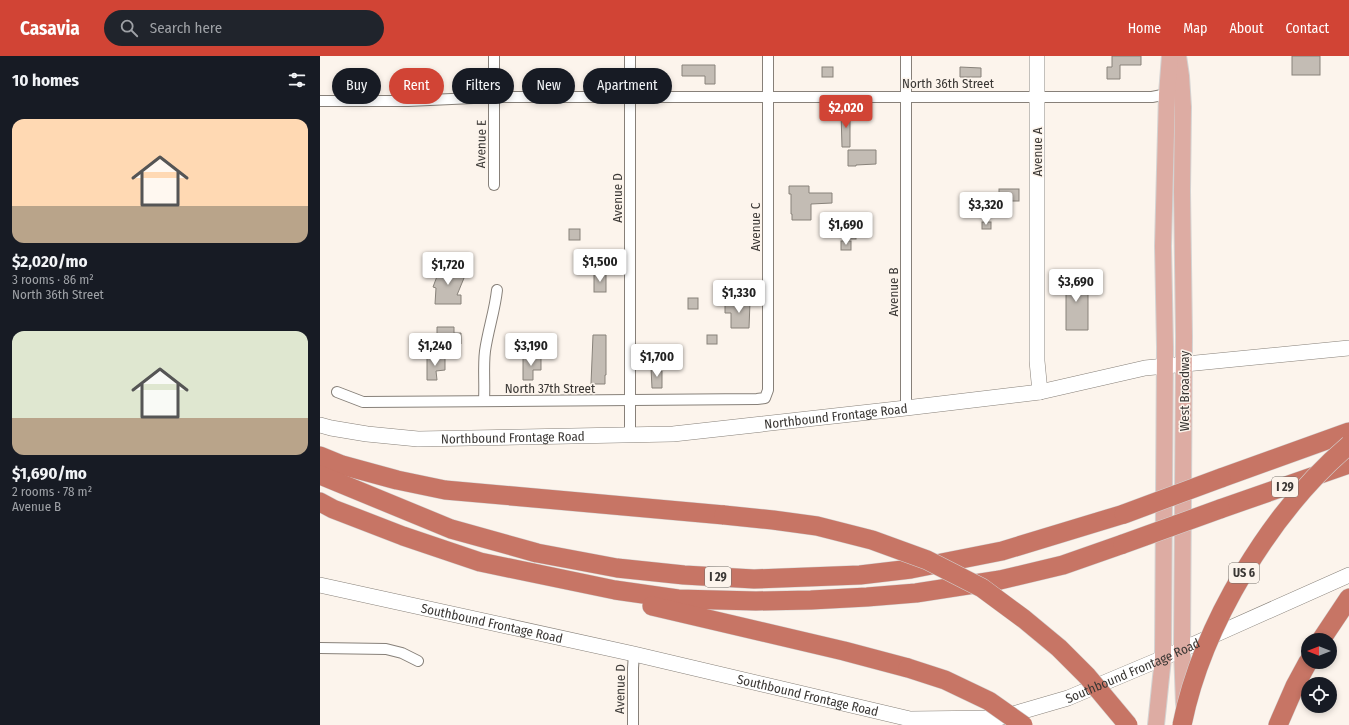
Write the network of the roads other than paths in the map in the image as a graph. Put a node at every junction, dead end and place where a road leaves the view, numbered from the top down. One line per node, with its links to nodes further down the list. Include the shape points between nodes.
1 (494, 56): 8 (street, Avenue E)
2 (630, 56): 9 (street, Avenue D)
3 (768, 56): 16 (street, Avenue C)
4 (906, 56): 11 (street, Avenue B)
5 (1037, 56): 12 (street, Avenue A)
6 (1170, 56): 10 (main road, West Broadway)
7 (1178, 56): 24 (main road, West Broadway, via 1182,107)
8 (494, 68)
9 (630, 68)
10 (1167, 94): 12 (street, North 36th Street, via 1152,97); 25 (main road, West Broadway, via 1163,246)
11 (906, 96): 12 (street, North 36th Street); 16 (street, North 36th Street); 31 (street, Avenue B)
12 (1037, 96): 27 (street, Avenue A, via 1037,361)
13 (514, 97): 14 (street, North 36th Street)
14 (583, 97)
15 (672, 97): 16 (street, North 36th Street)
16 (768, 97): 28 (street, Avenue C, via 768,390)
17 (452, 99): 18 (street, North 36th Street)
18 (320, 101)
19 (495, 104): 21 (street, Avenue E)
20 (630, 104): 30 (street, Avenue D)
21 (494, 185)
22 (497, 290): 29 (street, via 485,352)
23 (1349, 348): 24 (street, Northbound Frontage Road)
24 (1184, 365): 25 (street, Northbound Frontage Road); 46 (main road, West Broadway)
25 (1164, 366): 27 (street, Northbound Frontage Road); 48 (main road, West Broadway)
26 (337, 392): 29 (street, North 37th Street, via 363,402)
27 (1040, 392): 31 (street, Northbound Frontage Road)
28 (765, 398): 30 (street, North 37th Street)
29 (484, 400): 30 (street, North 37th Street)
30 (631, 401): 34 (street, Avenue D)
31 (906, 408): 34 (street, Northbound Frontage Road, via 673,434)
32 (320, 425): 34 (street, Northbound Frontage Road, via 367,434 418,439)
33 (1349, 432): 38 (highway, I 29, bridge, via 1124,514 1002,550 911,570 860,575 754,579 617,568 537,553 452,529)
34 (630, 435)
35 (1349, 446): 56 (highway, US 6, bridge, via 1300,493 1272,530 1233,590 1200,666)
36 (320, 456): 54 (highway, bridge, via 342,465 445,490 773,520 817,526 872,540 927,560 982,588 1059,648 1087,676)
37 (1349, 464): 41 (highway, I 29, bridge, via 1063,565 1000,580 916,593 756,601 678,599)
38 (320, 475)
39 (320, 502): 41 (highway, I 29, via 403,536 480,562)
40 (1349, 575): 46 (street, Southbound Frontage Road)
41 (566, 580): 53 (highway, bridge, via 593,593 908,668 945,680 990,701)
42 (320, 585): 47 (street, Southbound Frontage Road)
43 (1349, 598): 44 (highway)
44 (1326, 633)
45 (320, 648): 49 (street, via 386,649)
46 (1182, 649): 48 (street, Southbound Frontage Road); 57 (main road, West Broadway)
47 (634, 654): 51 (street, Southbound Frontage Road); 52 (street, Avenue D)
48 (1163, 658): 51 (street, Southbound Frontage Road, via 1068,698 999,718); 55 (main road, West Broadway)
49 (418, 661)
50 (1304, 669): 58 (highway)
51 (910, 722)
52 (633, 725)
53 (1023, 725)
54 (1128, 725)
55 (1156, 725)
56 (1182, 725)
57 (1187, 725)
58 (1278, 725)

